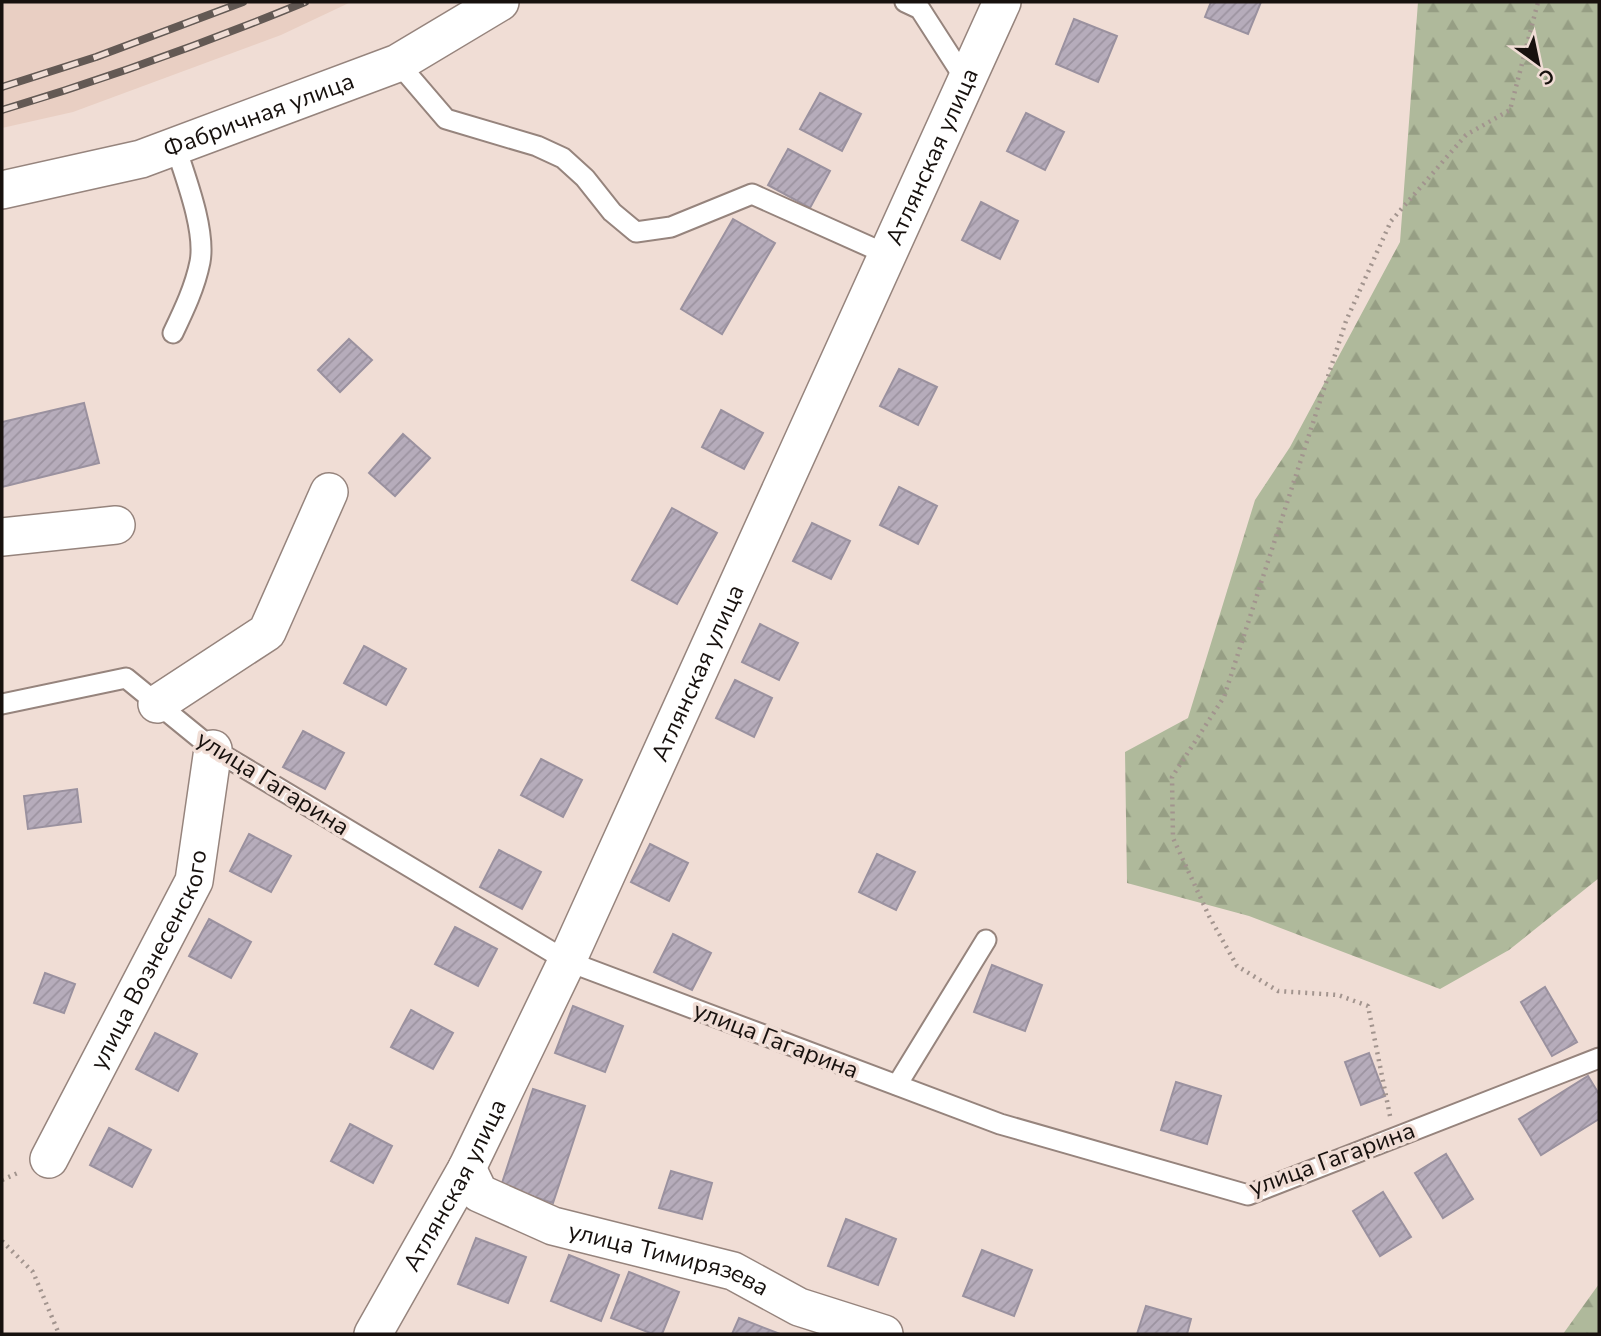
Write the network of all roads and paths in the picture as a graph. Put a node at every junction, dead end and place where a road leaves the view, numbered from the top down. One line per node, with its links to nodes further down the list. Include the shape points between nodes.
1 (500, 2): 5 (street, Фабричная улица)
2 (905, 2): 6 (lane, via 920,9)
3 (1002, 2): 6 (street, Атлянская улица)
4 (1538, 2): 21 (path, via 1510,110 1466,135 1391,221 1346,321 1224,697 1172,776 1173,838 1237,966 1278,991 1338,995 1367,1006)
5 (398, 63): 7 (street, Фабричная улица); 9 (lane, via 446,119 563,158 636,232 671,227 751,194)
6 (968, 83): 9 (street, Атлянская улица)
7 (175, 145): 8 (street, Фабричная улица, via 141,159); 10 (lane, via 195,206 201,259)
8 (2, 190)
9 (886, 254): 18 (street, Атлянская улица)
10 (173, 333)
11 (329, 492): 15 (street, via 267,632)
12 (116, 525): 13 (street)
13 (2, 537)
14 (2, 704): 15 (lane, улица Гагарина, via 126,678)
15 (158, 704): 16 (lane, улица Гагарина)
16 (213, 749): 18 (lane, улица Гагарина); 22 (street, улица Вознесенского, via 194,881)
17 (986, 940): 20 (lane)
18 (567, 961): 20 (lane, улица Гагарина); 23 (street, Атлянская улица)
19 (1599, 1058): 21 (lane, улица Гагарина)
20 (897, 1085): 21 (lane, улица Гагарина, via 1000,1124 1248,1195)
21 (1394, 1137)
22 (49, 1159)
23 (467, 1168): 26 (street, Атлянская улица); 27 (street, улица Тимирязева, via 479,1193 553,1226 733,1271 799,1307)
24 (2, 1241): 25 (path, via 33,1272)
25 (59, 1334)
26 (373, 1334)
27 (884, 1334)

